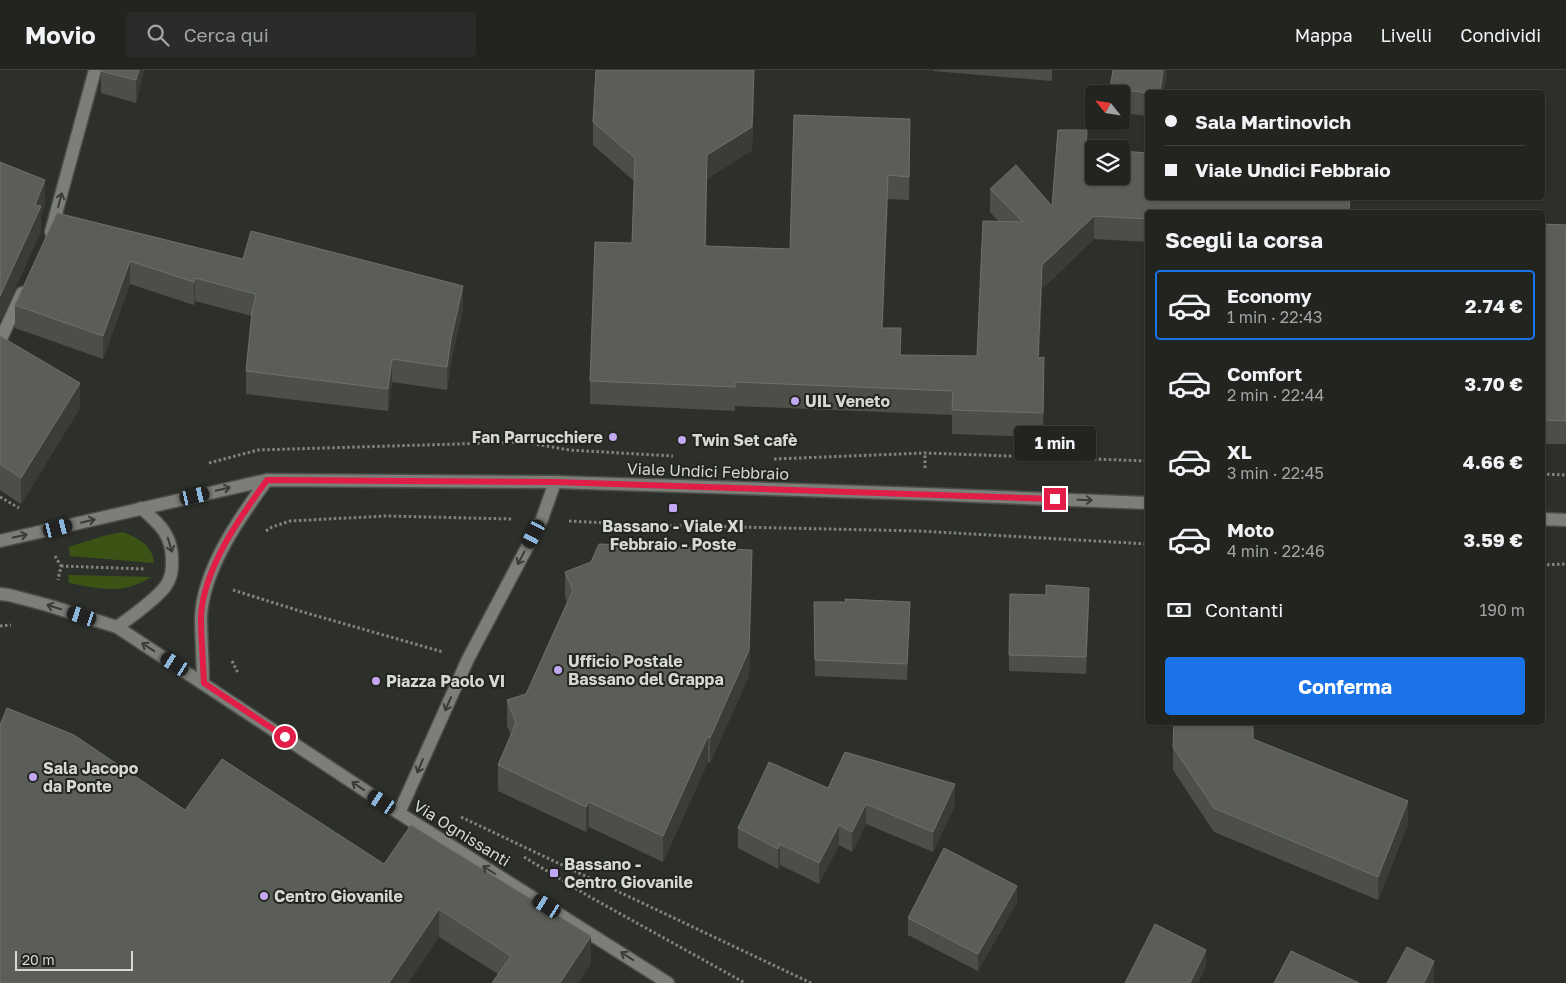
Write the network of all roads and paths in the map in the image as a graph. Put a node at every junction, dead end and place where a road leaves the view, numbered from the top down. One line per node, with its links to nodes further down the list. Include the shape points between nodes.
1 (94, 70): 2 (street, one-way to 1, via 53,226)
2 (45, 244)
3 (29, 279): 4 (street)
4 (0, 341)
5 (1545, 474): 6 (path)
6 (1566, 475)
7 (267, 480): 8 (street, Viale Undici Febbraio); 10 (street, Viale Undici Febbraio, one-way to 7); 31 (street, via 229,535 208,582 201,616)
8 (555, 482): 9 (street, Viale Undici Febbraio, one-way to 9); 12 (street)
9 (1145, 503)
10 (141, 508): 15 (street, Viale Undici Febbraio, one-way to 10); 27 (street, one-way to 27, via 164,530 172,548 172,575 164,588)
11 (1545, 519): 13 (street)
12 (542, 520): 14 (path, via 386,516 290,521); 16 (path, via 919,531); 29 (street, one-way to 29)
13 (1566, 520)
14 (264, 533)
15 (0, 541)
16 (1145, 544)
17 (1566, 564): 18 (path)
18 (1545, 565)
19 (152, 570): 20 (path, via 61,566)
20 (57, 582)
21 (238, 583): 22 (path)
22 (236, 591): 24 (path); 29 (path)
23 (0, 594): 27 (street, Via Ognissanti, one-way to 23)
24 (234, 599)
25 (0, 626): 26 (path)
26 (7, 626)
27 (117, 627): 31 (street, Via Ognissanti, one-way to 27)
28 (231, 655): 30 (path)
29 (468, 659): 32 (street, one-way to 32)
30 (242, 680)
31 (204, 683): 32 (street, Via Ognissanti, one-way to 31)
32 (398, 813): 35 (street, Via Ognissanti, one-way to 32)
33 (452, 813): 37 (path)
34 (518, 853): 36 (path)
35 (668, 983)
36 (745, 983)
37 (811, 983)

